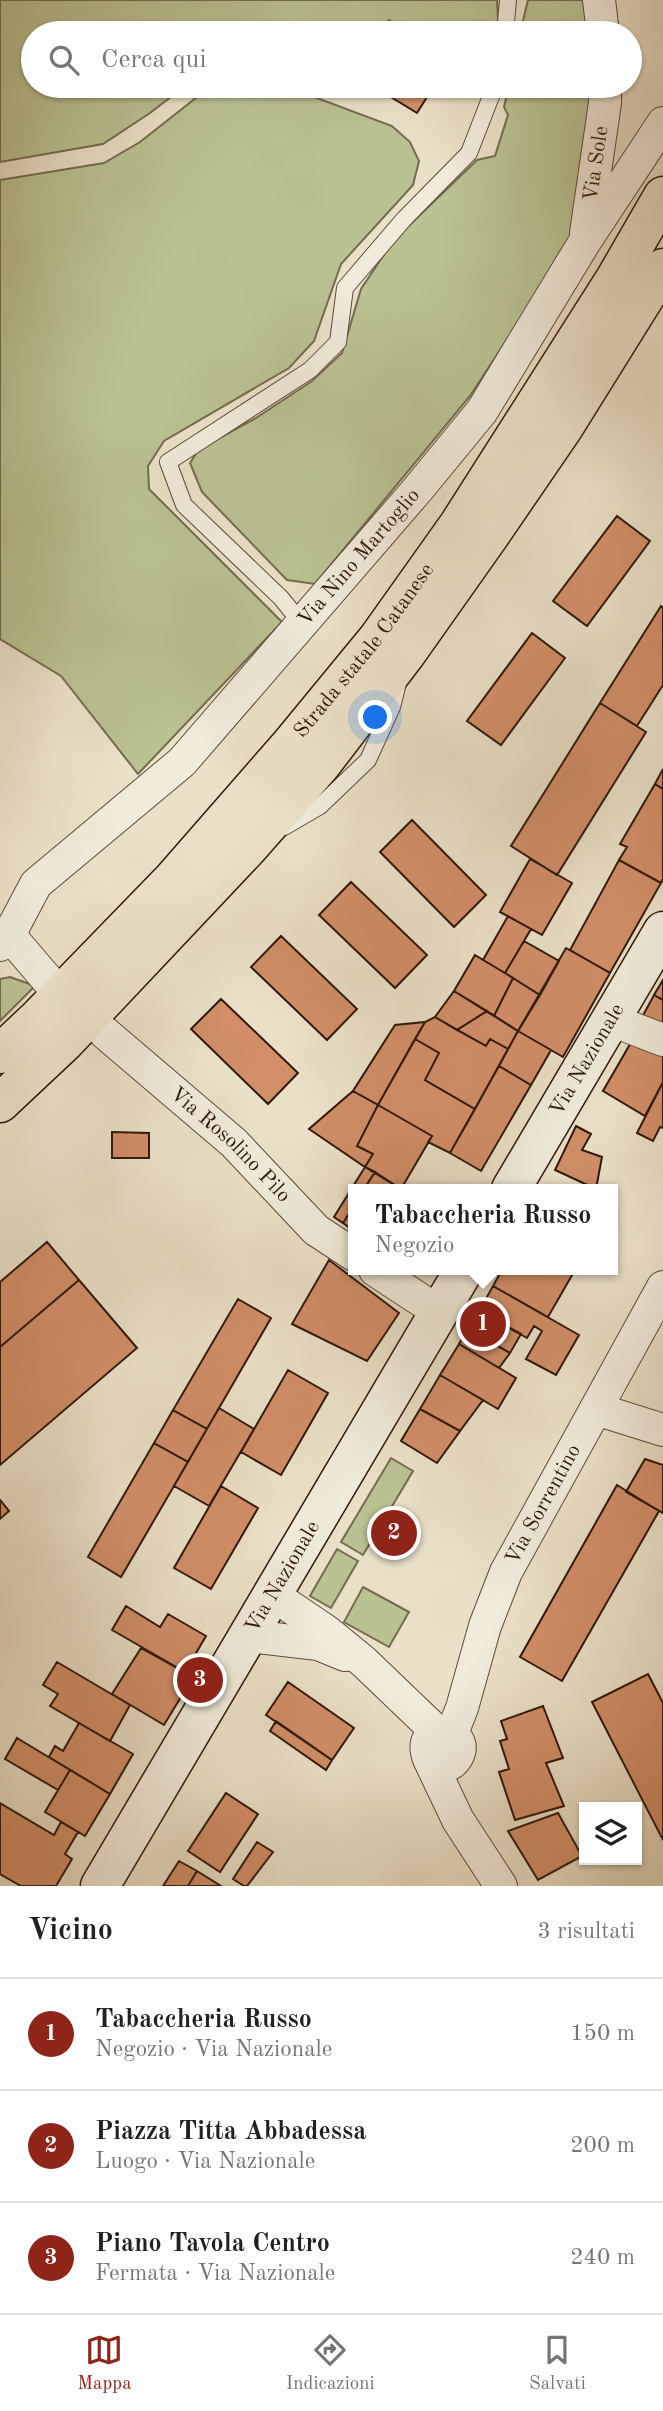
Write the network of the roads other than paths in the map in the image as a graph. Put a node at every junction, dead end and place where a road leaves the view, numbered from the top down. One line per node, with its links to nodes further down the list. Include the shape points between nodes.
1 (508, 0): 3 (lane)
2 (599, 0): 4 (street)
3 (506, 21)
4 (602, 21)
5 (490, 98): 11 (lane, via 469,153 345,288 338,342 310,370 168,462 184,505)
6 (605, 98): 9 (street, Via Sole)
7 (663, 123): 9 (street, Via Nino Martoglio)
8 (663, 196): 18 (main road, Strada statale Catanese, via 459,524 378,638 173,879)
9 (584, 243): 11 (street, Via Nino Martoglio, via 482,411)
10 (663, 268): 19 (main road, Strada statale Catanese, via 564,427 406,654 321,765 65,1042)
11 (302, 624): 13 (street, Via Nino Martoglio, via 182,762 36,884)
12 (663, 931): 15 (street, Via Nazionale)
13 (4, 940): 14 (street)
14 (51, 984)
15 (611, 1020): 17 (street); 20 (street, Via Nazionale)
16 (105, 1033): 21 (street, Via Rosolino Pilo, via 234,1143 316,1230)
17 (663, 1040)
18 (0, 1054)
19 (0, 1103)
20 (514, 1184)
21 (348, 1251)
22 (384, 1275): 25 (street)
23 (461, 1275): 25 (street, Via Nazionale)
24 (663, 1287): 26 (street, Via Sorrentino)
25 (439, 1312): 28 (street, Via Nazionale)
26 (596, 1409): 27 (street); 31 (street, Via Sorrentino, via 506,1572 462,1708)
27 (663, 1430)
28 (273, 1595): 29 (street, Via Nazionale); 30 (street)
29 (248, 1636): 30 (street, via 318,1644); 32 (street, Via Nazionale)
30 (363, 1662): 31 (street)
31 (440, 1746): 33 (street, via 465,1801 481,1854)
32 (100, 1886)
33 (501, 1886)

